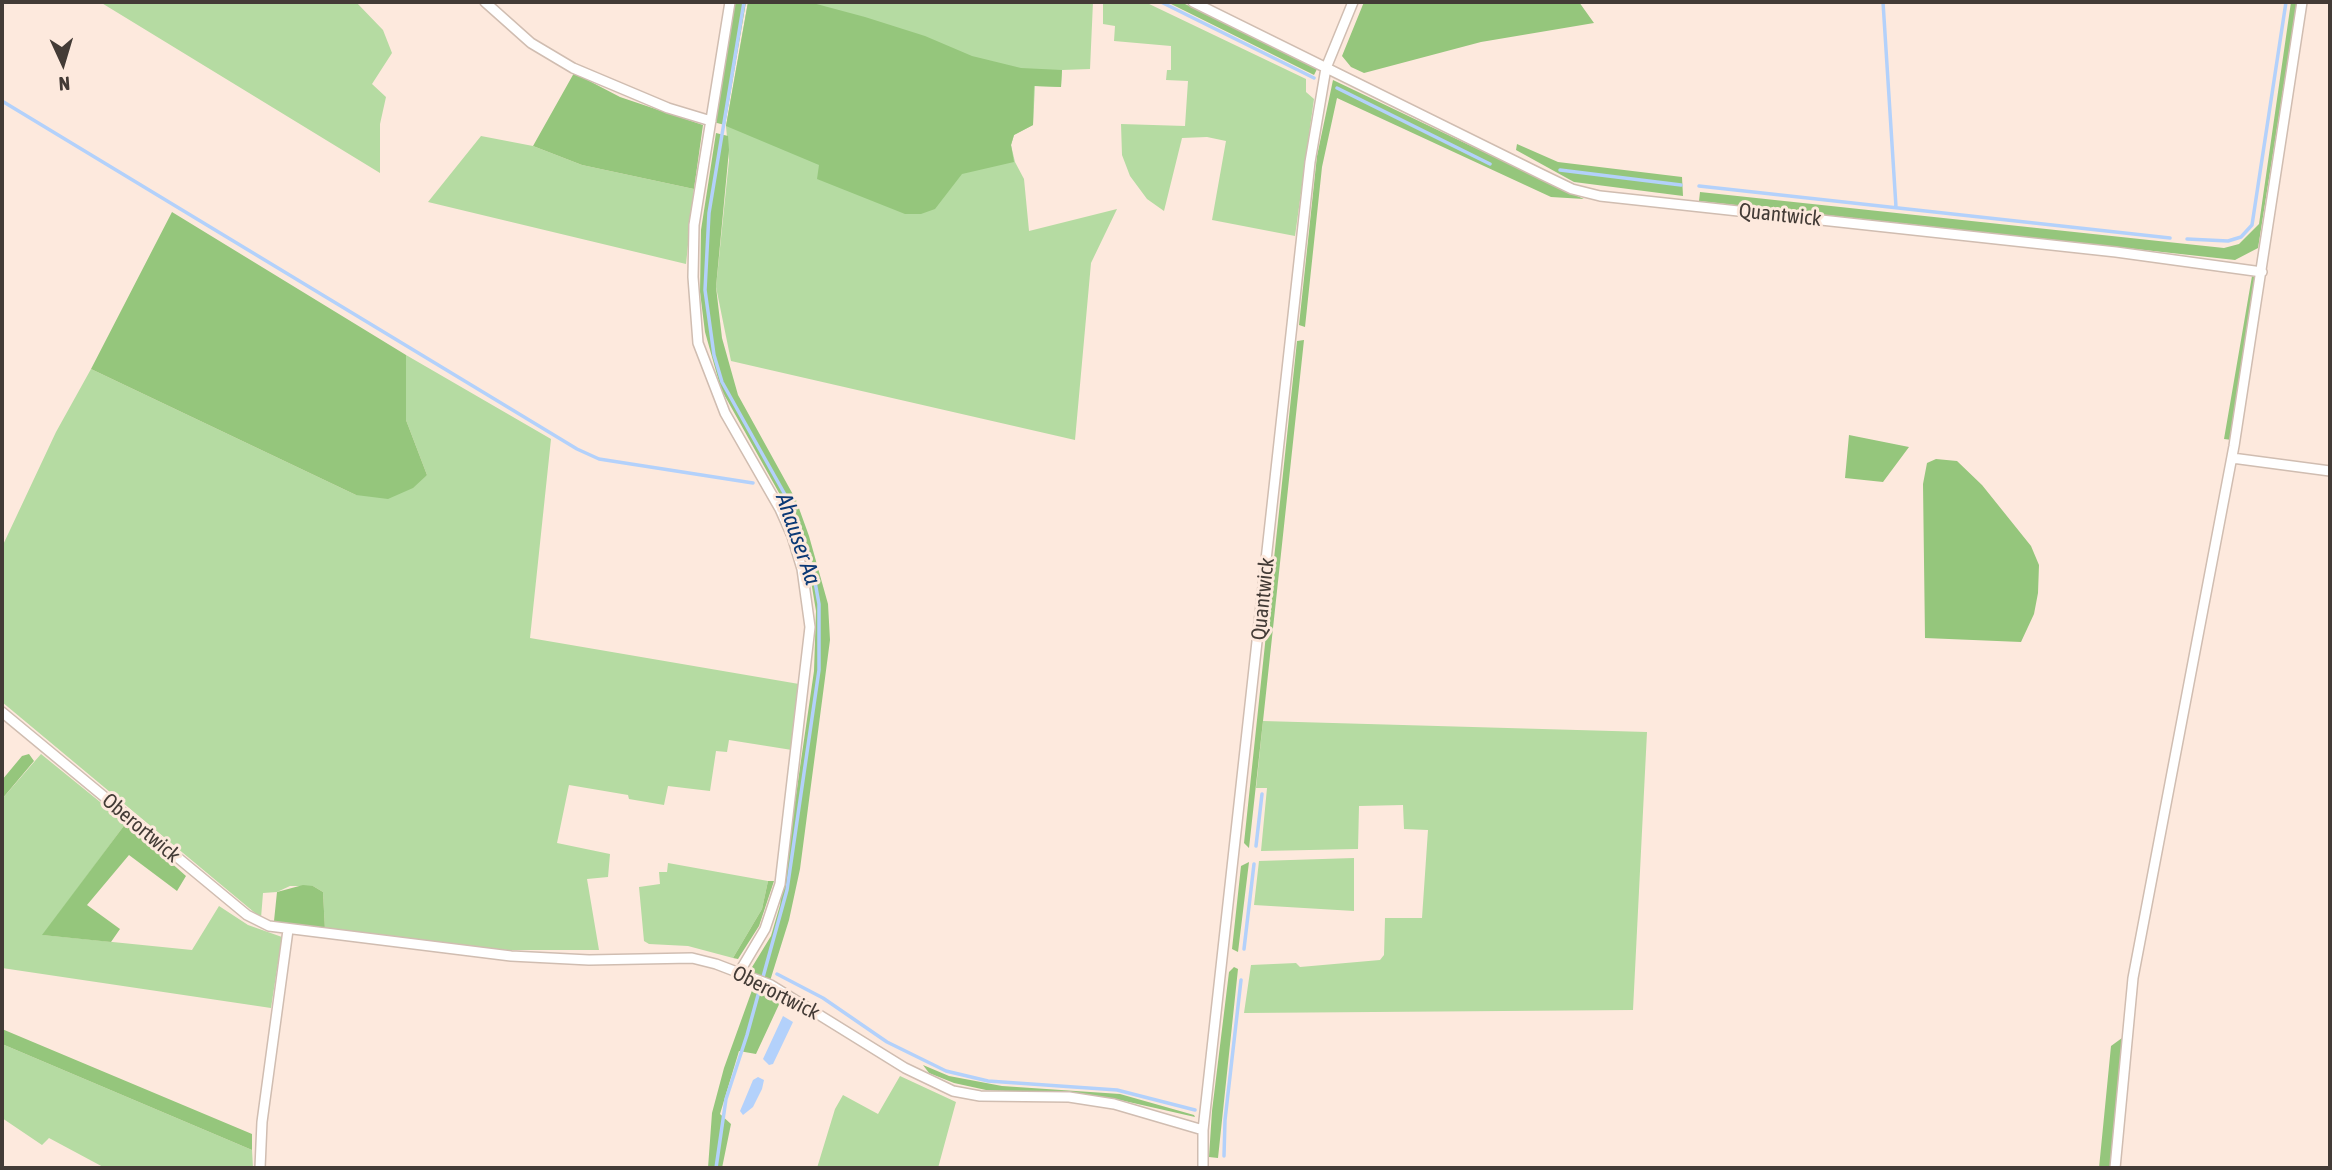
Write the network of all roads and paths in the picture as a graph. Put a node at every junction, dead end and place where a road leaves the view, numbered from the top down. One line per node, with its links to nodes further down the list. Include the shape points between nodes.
1 (485, 2): 7 (street, via 531,43 573,68)
2 (730, 2): 7 (street)
3 (1193, 2): 6 (street, Quantwick)
4 (1353, 2): 6 (street, Quantwick)
5 (2302, 2): 8 (street)
6 (1326, 68): 8 (street, Quantwick, via 1552,180 1600,196); 14 (street, Quantwick, via 1310,162)
7 (711, 121): 13 (street, via 693,250 698,342 719,401 792,536 803,569 810,627 780,884 765,929)
8 (2262, 272): 9 (street)
9 (2232, 458): 10 (street); 17 (street, via 2133,978)
10 (2330, 471)
11 (2, 712): 12 (street, Oberortwick, via 247,915)
12 (288, 930): 13 (street, Oberortwick, via 511,956 692,958); 15 (street)
13 (740, 971): 14 (street, Oberortwick, via 771,985 905,1068 953,1091 1114,1104)
14 (1203, 1130): 16 (street)
15 (260, 1168)
16 (1203, 1168)
17 (2115, 1168)

